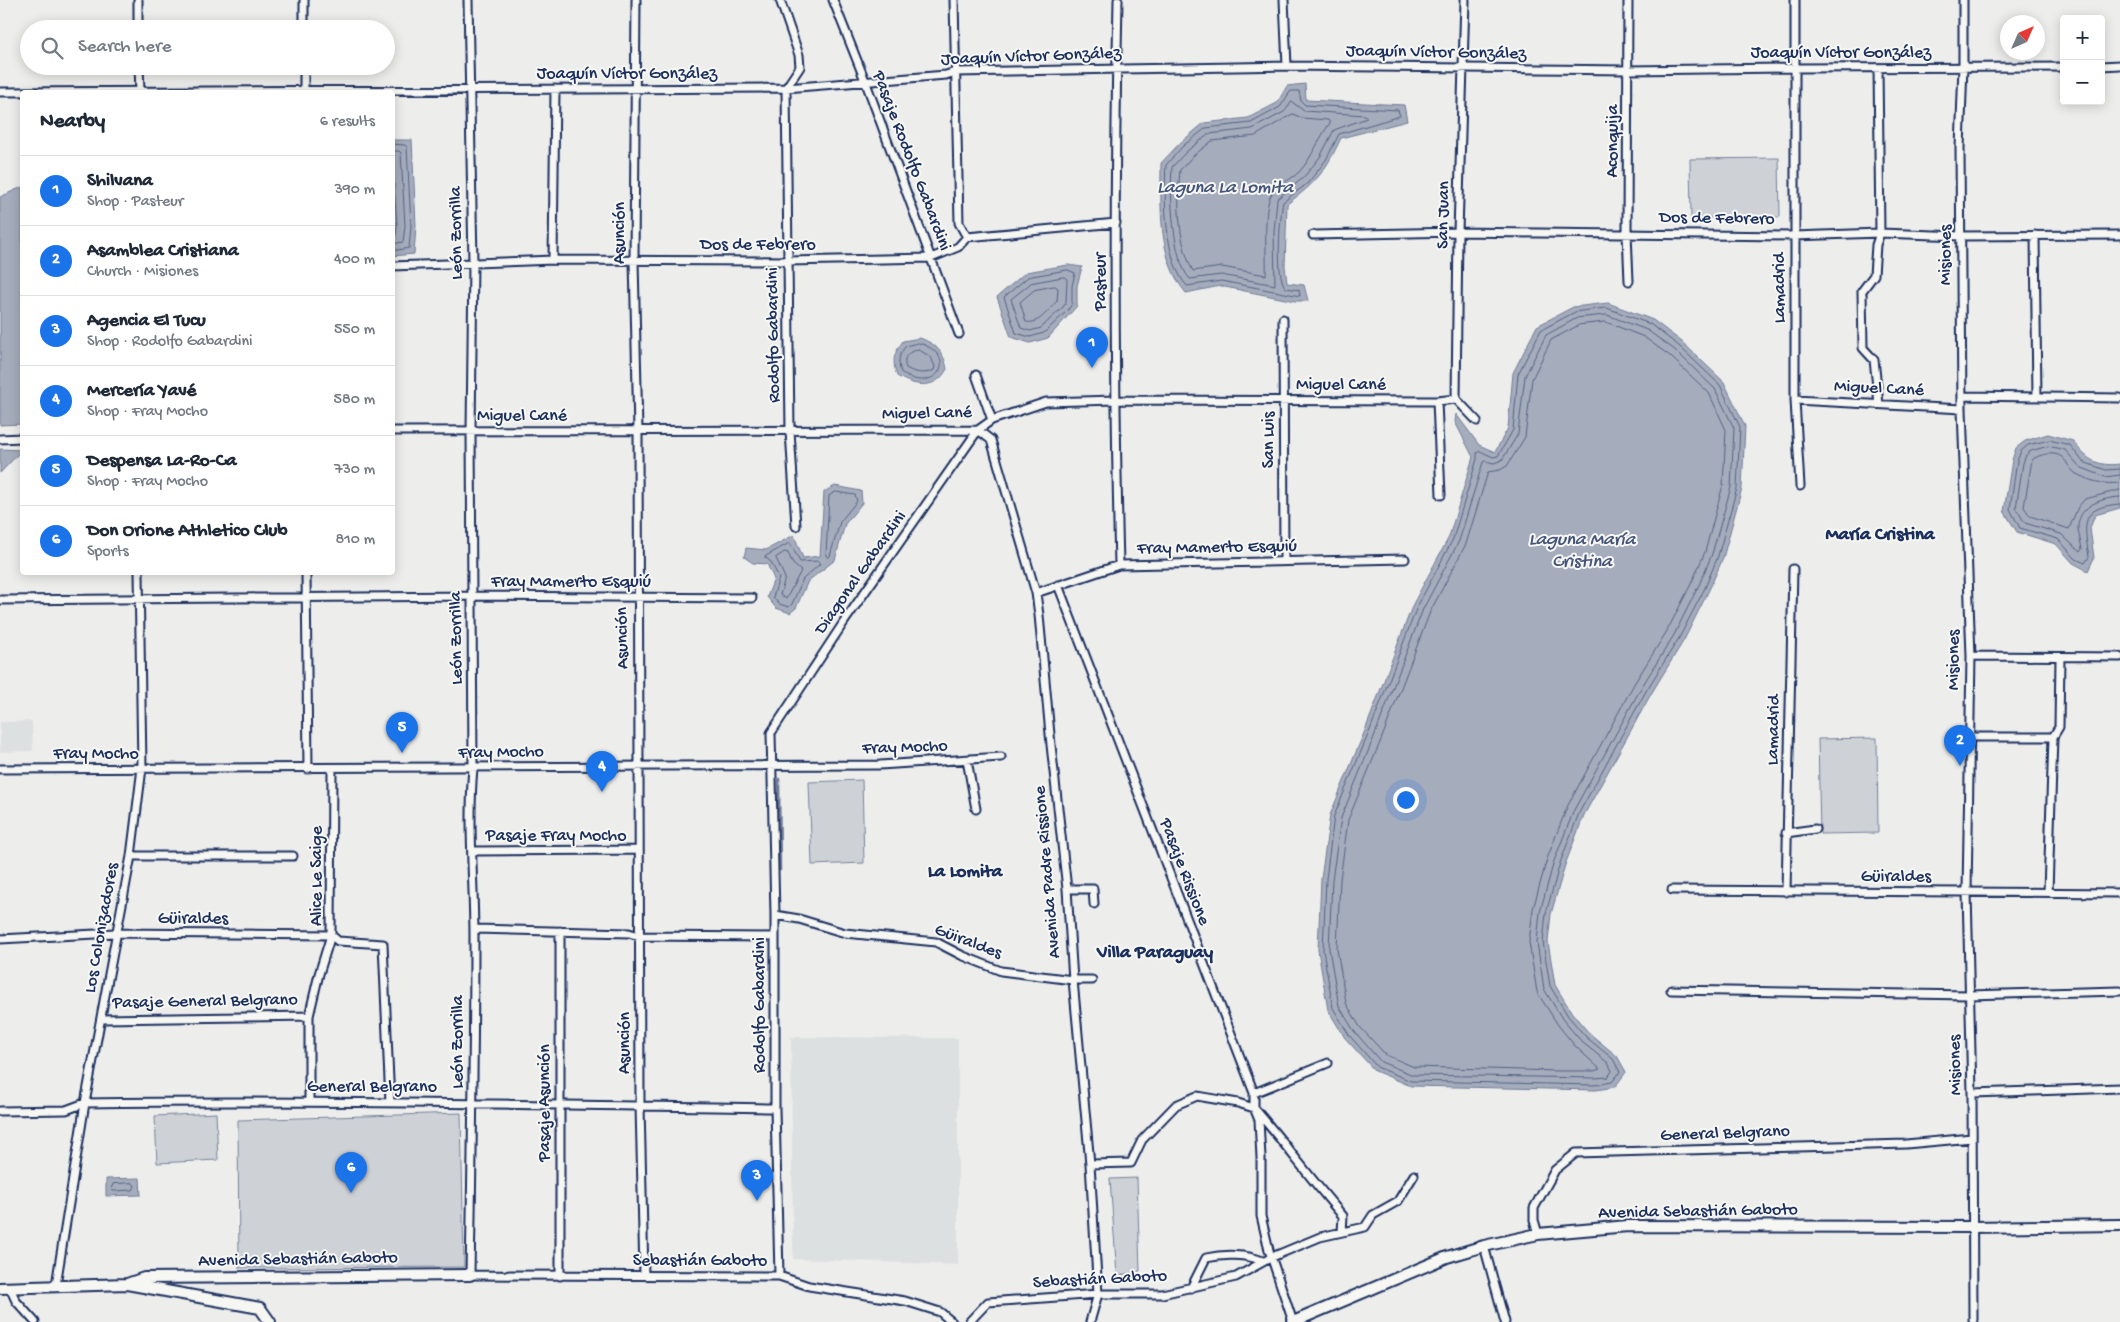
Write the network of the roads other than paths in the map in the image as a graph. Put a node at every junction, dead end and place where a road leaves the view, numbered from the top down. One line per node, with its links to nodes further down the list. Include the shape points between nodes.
1 (138, 0): 14 (street)
2 (304, 0): 15 (street)
3 (468, 0): 31 (street, León Zorrilla)
4 (636, 0): 33 (street, Asunción)
5 (780, 0): 30 (street, via 800,67)
6 (833, 0): 29 (street, Pasaje Rodolfo Gabardini)
7 (954, 0): 26 (street)
8 (1118, 0): 21 (street, Pasteur)
9 (1284, 0): 17 (street)
10 (1465, 0): 24 (street, San Juan)
11 (1628, 0): 25 (street, Aconquija)
12 (1795, 0): 22 (street, Lamadrid)
13 (1963, 0): 18 (street, Misiones)
14 (138, 20)
15 (304, 20)
16 (2120, 65): 19 (street)
17 (1287, 66): 21 (street, Joaquín Víctor González); 24 (street, Joaquín Víctor González)
18 (1964, 66): 20 (street, Joaquín Víctor González); 23 (street, Joaquín Víctor González); 47 (street, Misiones, via 1960,148)
19 (2105, 66)
20 (2060, 67)
21 (1115, 68): 26 (street, Joaquín Víctor González); 39 (street, Pasteur)
22 (1794, 68): 23 (street, Joaquín Víctor González); 25 (street, Joaquín Víctor González); 46 (street, Lamadrid)
23 (1878, 68): 42 (street)
24 (1462, 69): 25 (street, Joaquín Víctor González); 40 (street, San Juan)
25 (1628, 70): 41 (street, Aconquija)
26 (955, 72): 29 (street, Joaquín Víctor González); 48 (street, via 960,223)
27 (139, 75): 34 (street)
28 (304, 75): 35 (street)
29 (866, 83): 30 (street, Joaquín Víctor González); 49 (street, Pasaje Rodolfo Gabardini)
30 (786, 88): 33 (street, Joaquín Víctor González); 52 (street, Rodolfo Gabardini)
31 (469, 89): 32 (street, Joaquín Víctor González); 36 (street, Joaquín Víctor González); 53 (street, León Zorrilla)
32 (555, 89): 33 (street, Joaquín Víctor González); 50 (street)
33 (636, 89): 51 (street, Asunción)
34 (140, 90)
35 (304, 90)
36 (395, 90)
37 (0, 92): 38 (street, Joaquín Víctor González)
38 (20, 92)
39 (1116, 223): 48 (street); 63 (street, Pasteur)
40 (1458, 232): 41 (street, Dos de Febrero); 43 (street, Dos de Febrero); 62 (street, San Juan)
41 (1627, 233): 46 (street, Dos de Febrero); 55 (street, Aconquija)
42 (1880, 233): 46 (street, Dos de Febrero); 47 (street, Dos de Febrero); 67 (street, via 1874,275 1862,290 1863,348 1874,360)
43 (1313, 235)
44 (2035, 235): 45 (street, Dos de Febrero); 47 (street, Dos de Febrero); 60 (street)
45 (2120, 235)
46 (1794, 236): 66 (street, Lamadrid)
47 (1961, 236): 59 (street, Misiones)
48 (967, 237): 49 (street, Dos de Febrero, via 958,247)
49 (931, 258): 52 (street, Dos de Febrero); 57 (street, Pasaje Rodolfo Gabardini)
50 (553, 260): 51 (street, Dos de Febrero); 53 (street, Dos de Febrero)
51 (634, 261): 52 (street, Dos de Febrero); 72 (street, Asunción)
52 (788, 261): 75 (street, Rodolfo Gabardini)
53 (473, 262): 54 (street, Dos de Febrero); 74 (street, León Zorrilla)
54 (395, 266)
55 (1629, 281)
56 (1283, 319): 64 (street, San Luis)
57 (959, 334)
58 (976, 375): 69 (street)
59 (1962, 396): 60 (street); 68 (street, Misiones)
60 (2036, 397): 61 (street)
61 (2120, 398)
62 (1456, 399): 65 (street, Miguel Cané); 70 (street)
63 (1115, 400): 64 (street, Miguel Cané); 69 (street, Miguel Cané, via 1046,402); 83 (street, Pasteur)
64 (1285, 400): 65 (street, Miguel Cané); 82 (street, San Luis)
65 (1437, 400): 79 (street)
66 (1795, 400): 67 (street, Miguel Cané); 78 (street, Lamadrid)
67 (1879, 404): 68 (street, Miguel Cané)
68 (1962, 409): 95 (street, Misiones)
69 (992, 420): 73 (street, Miguel Cané)
70 (1477, 421)
71 (395, 430): 74 (street, Miguel Cané)
72 (638, 430): 74 (street, Miguel Cané); 75 (street, Miguel Cané); 91 (street, Asunción)
73 (978, 430): 75 (street, Miguel Cané); 88 (street, Avenida Padre Rissione, via 991,440); 98 (street, Diagonal Gabardini)
74 (471, 431): 89 (street, León Zorrilla)
75 (790, 431): 80 (street, Rodolfo Gabardini)
76 (20, 438): 77 (street)
77 (0, 439)
78 (1800, 486)
79 (1441, 495)
80 (796, 526)
81 (1404, 559): 82 (street, Fray Mamerto Esquiú)
82 (1284, 561): 83 (street, Fray Mamerto Esquiú)
83 (1119, 565): 87 (street, Fray Mamerto Esquiú)
84 (1793, 569): 112 (street, Lamadrid)
85 (139, 575): 93 (street, Los Colonizadores)
86 (306, 575): 90 (street)
87 (1058, 585): 88 (street, Fray Mamerto Esquiú); 141 (street, Pasaje Rissione)
88 (1036, 593): 117 (street, Avenida Padre Rissione)
89 (471, 596): 90 (street, Fray Mamerto Esquiú); 91 (street, Fray Mamerto Esquiú); 107 (street, León Zorrilla)
90 (306, 597): 93 (street, Fray Mamerto Esquiú); 109 (street)
91 (638, 597): 92 (street, Fray Mamerto Esquiú); 104 (street, Asunción)
92 (752, 598)
93 (139, 599): 94 (street, Fray Mamerto Esquiú); 105 (street, Los Colonizadores)
94 (0, 600)
95 (1971, 656): 96 (street); 99 (street, Misiones)
96 (2060, 657): 97 (street); 100 (street, via 2058,727)
97 (2120, 657)
98 (771, 733): 103 (street, Rodolfo Gabardini)
99 (1968, 737): 100 (street); 120 (street, Misiones)
100 (2054, 737): 121 (street)
101 (1001, 757): 102 (street, Fray Mocho)
102 (967, 760): 103 (street, Fray Mocho, via 880,766); 110 (street)
103 (772, 766): 104 (street, Fray Mocho); 124 (street, Rodolfo Gabardini)
104 (640, 767): 107 (street, Fray Mocho); 113 (street, Asunción)
105 (142, 768): 108 (street, Fray Mocho); 109 (street, Fray Mocho); 115 (street, Los Colonizadores)
106 (332, 768): 107 (street, Fray Mocho); 109 (street, Fray Mocho); 128 (street, Alice Le Saige)
107 (473, 768): 114 (street, León Zorrilla)
108 (0, 769)
109 (308, 769)
110 (976, 809)
111 (1815, 829): 112 (street)
112 (1786, 833): 119 (street, Lamadrid)
113 (640, 850): 114 (street, Pasaje Fray Mocho); 129 (street, Asunción)
114 (472, 851): 125 (street, León Zorrilla)
115 (131, 856): 116 (street); 127 (street, Los Colonizadores)
116 (293, 856)
117 (1068, 889): 123 (street, via 1093,889); 132 (street, Avenida Padre Rissione)
118 (1672, 890): 119 (street, Güiraldes)
119 (1786, 892): 120 (street, Güiraldes)
120 (1967, 892): 121 (street, Güiraldes); 136 (street, Misiones)
121 (2048, 892): 122 (street, Güiraldes)
122 (2120, 893)
123 (1094, 904)
124 (775, 915): 130 (street, Rodolfo Gabardini); 132 (street, Güiraldes, via 845,934 936,942 1001,971)
125 (474, 929): 126 (street); 144 (street, León Zorrilla)
126 (560, 931): 129 (street); 147 (street, Pasaje Asunción)
127 (115, 933): 128 (street, Güiraldes); 131 (street, Güiraldes); 138 (street, Los Colonizadores)
128 (332, 934): 137 (street, Alice Le Saige); 146 (street, Güiraldes, via 338,941 383,944)
129 (639, 936): 130 (street); 148 (street, Asunción)
130 (774, 937): 149 (street, Rodolfo Gabardini)
131 (0, 939)
132 (1073, 980): 133 (street, Güiraldes); 153 (street, Avenida Padre Rissione)
133 (1092, 980)
134 (1672, 990): 136 (street)
135 (2120, 991): 136 (street)
136 (1969, 995): 142 (street, Misiones)
137 (309, 1016): 138 (street, Pasaje General Belgrano); 143 (street, Alice Le Saige)
138 (101, 1019): 145 (street, Los Colonizadores)
139 (1328, 1064): 141 (street)
140 (2120, 1088): 142 (street)
141 (1254, 1093): 150 (street, Pasaje Rissione)
142 (1972, 1093): 152 (street, Misiones)
143 (309, 1102): 145 (street, General Belgrano); 146 (street, General Belgrano)
144 (473, 1102): 146 (street, General Belgrano); 147 (street, General Belgrano); 162 (street, León Zorrilla)
145 (85, 1103): 151 (street, General Belgrano, via 66,1110); 167 (street, Los Colonizadores)
146 (390, 1103)
147 (559, 1105): 148 (street, General Belgrano); 164 (street, Pasaje Asunción)
148 (640, 1106): 149 (street, General Belgrano); 163 (street, Asunción)
149 (775, 1108): 165 (street, Rodolfo Gabardini)
150 (1254, 1108): 153 (street, via 1197,1096 1176,1105 1142,1140 1131,1163); 157 (street, via 1343,1216); 160 (street, Pasaje Rissione, via 1259,1120 1261,1216)
151 (0, 1111)
152 (1972, 1138): 156 (street, Misiones); 158 (street, General Belgrano, via 1906,1144 1576,1153 1555,1170 1534,1208)
153 (1090, 1164): 170 (street, Avenida Padre Rissione)
154 (1414, 1175): 157 (street, Sebastián Gaboto, via 1398,1201 1373,1215 1364,1227)
155 (2120, 1225): 156 (main road, Avenida Sebastián Gaboto)
156 (1972, 1227): 158 (main road, Avenida Sebastián Gaboto, via 1628,1226); 171 (street, Misiones)
157 (1342, 1232): 160 (street, Sebastián Gaboto, via 1320,1237)
158 (1538, 1234): 159 (main road, Avenida Sebastián Gaboto)
159 (1484, 1246): 177 (main road, Avenida Sebastián Gaboto, via 1447,1257); 178 (street)
160 (1272, 1257): 161 (street, Sebastián Gaboto); 177 (street, Pasaje Rissione)
161 (1263, 1261): 169 (street, Sebastián Gaboto, via 1236,1277); 169 (street, via 1243,1256 1206,1258)
162 (470, 1275): 164 (street, Sebastián Gaboto); 166 (main road, Avenida Sebastián Gaboto, via 144,1278)
163 (644, 1275): 164 (street, Sebastián Gaboto); 165 (street, Sebastián Gaboto)
164 (560, 1276)
165 (779, 1276): 174 (street, Sebastián Gaboto, via 809,1286 904,1301 940,1312)
166 (127, 1284): 167 (main road, Avenida Sebastián Gaboto); 173 (main road, Avenida Sebastián Gaboto, via 260,1308)
167 (56, 1285): 168 (main road, Avenida Sebastián Gaboto)
168 (5, 1288): 172 (street)
169 (1191, 1288): 170 (street, Sebastián Gaboto, via 1162,1294)
170 (1098, 1294): 175 (street, Sebastián Gaboto, via 988,1302); 176 (street, Avenida Padre Rissione)
171 (1973, 1320)
172 (35, 1322)
173 (270, 1322)
174 (952, 1322)
175 (970, 1322)
176 (1090, 1322)
177 (1293, 1322)
178 (1505, 1322)

